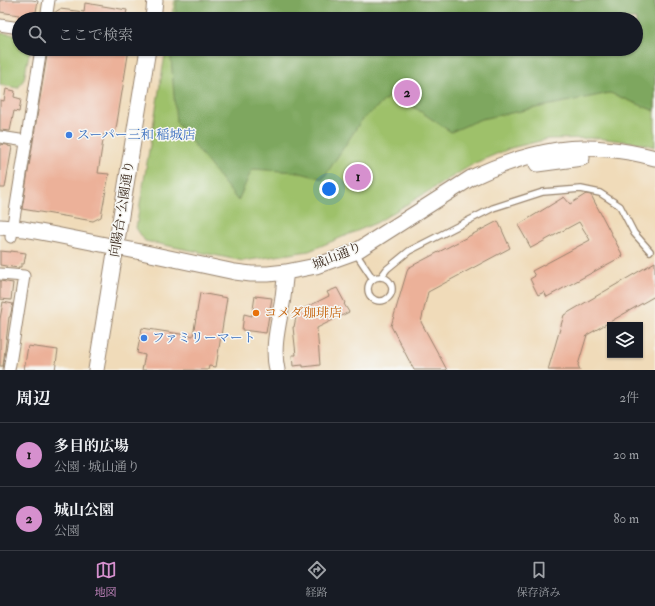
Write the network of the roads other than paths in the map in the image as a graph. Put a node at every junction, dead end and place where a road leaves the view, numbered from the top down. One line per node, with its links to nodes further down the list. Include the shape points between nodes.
1 (49, 0): 3 (street)
2 (155, 0): 4 (street)
3 (47, 12)
4 (154, 12)
5 (0, 25): 6 (street)
6 (12, 27)
7 (40, 56): 10 (street)
8 (147, 56): 14 (street, 向陽台･公園通り)
9 (0, 137): 10 (street)
10 (26, 141): 13 (street)
11 (655, 158): 16 (street, 城山通り, via 628,152 582,149 559,150 514,160 471,178)
12 (655, 168): 16 (street, 城山通り, via 584,158 540,163 515,170 474,187 411,228)
13 (6, 232): 14 (street, 城山通り, via 75,248)
14 (115, 251): 18 (street, 城山通り, via 228,279 270,281); 22 (street, 向陽台･公園通り)
15 (650, 251): 19 (lane, via 634,233 620,206 600,193 581,189 543,192 493,208 409,251)
16 (357, 255): 18 (street, 城山通り, via 320,273); 20 (lane)
17 (0, 274): 21 (street, via 24,276)
18 (285, 276): 23 (street, via 276,338)
19 (381, 277): 20 (lane); 20 (lane, via 389,282 392,290 384,301 375,301 368,294 369,283)
20 (373, 280)
21 (9, 370)
22 (96, 370)
23 (277, 370)

